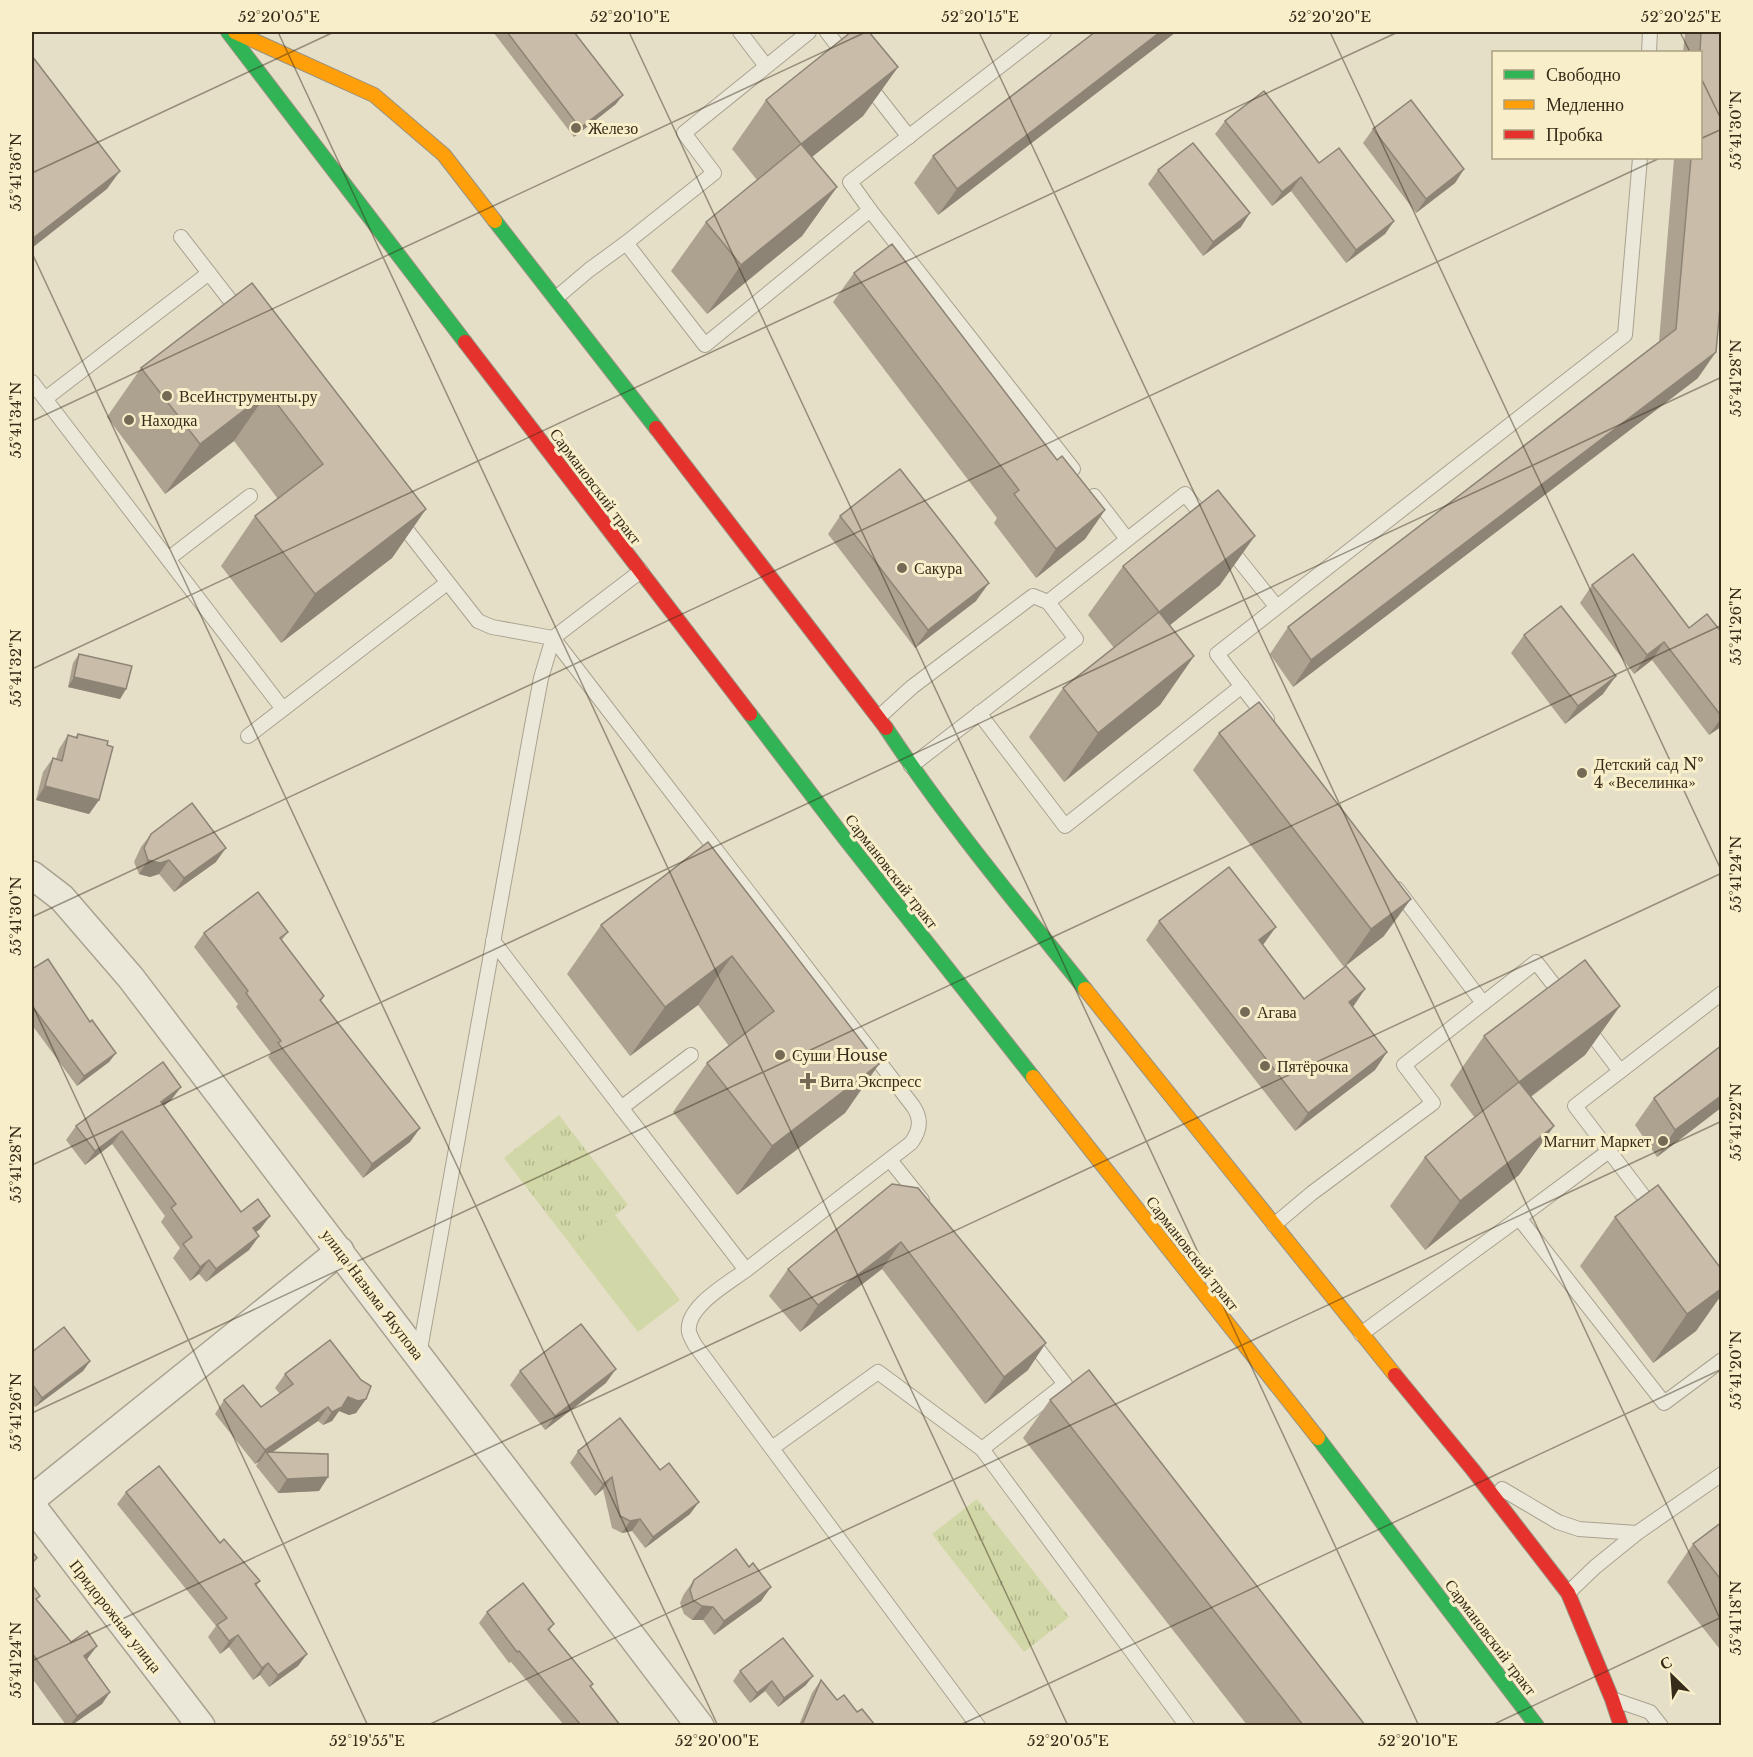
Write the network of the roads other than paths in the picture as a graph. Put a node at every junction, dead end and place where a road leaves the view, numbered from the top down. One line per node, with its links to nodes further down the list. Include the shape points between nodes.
1 (228, 32): 24 (street, Сармановский тракт)
2 (235, 32): 16 (street, via 374,95 444,155)
3 (740, 32): 9 (lane)
4 (809, 32): 9 (lane)
5 (826, 32): 10 (lane)
6 (1044, 32): 10 (lane)
7 (1650, 32): 8 (lane)
8 (1648, 51)
9 (766, 66): 14 (lane, via 684,133 714,172)
10 (909, 137): 12 (lane, via 850,182)
11 (1640, 159): 27 (lane, via 1625,335)
12 (870, 210): 14 (lane, via 705,345); 22 (lane)
13 (181, 237): 15 (lane)
14 (626, 243): 16 (lane)
15 (209, 273): 17 (lane); 19 (lane)
16 (556, 298): 32 (street)
17 (245, 320)
18 (32, 382): 19 (lane)
19 (45, 399): 23 (lane)
20 (250, 496): 23 (lane)
21 (389, 508): 25 (lane)
22 (1127, 539): 26 (lane); 27 (lane, via 1185,494)
23 (168, 559): 30 (lane)
24 (640, 571): 28 (lane); 71 (street, Сармановский тракт, via 858,855 1342,1468)
25 (447, 583): 28 (lane, via 482,624); 30 (lane)
26 (1048, 602): 31 (lane, via 1076,639); 32 (lane, via 1033,596 912,687)
27 (1276, 606): 29 (lane, via 1217,654)
28 (553, 638): 38 (lane, via 537,699); 45 (lane, via 916,1112 917,1135)
29 (1242, 686): 31 (lane, via 1065,826); 33 (lane)
30 (283, 709): 34 (lane)
31 (979, 713): 35 (lane)
32 (879, 717): 35 (street)
33 (1277, 733)
34 (248, 736)
35 (911, 766): 49 (street)
36 (32, 875): 50 (street, улица Назыма Якупова, via 62,898 131,978)
37 (1391, 882): 40 (lane)
38 (493, 941): 43 (lane); 54 (lane)
39 (1722, 993): 42 (lane)
40 (1483, 1003): 42 (lane, via 1536,962); 49 (lane, via 1404,1065 1433,1103)
41 (691, 1055): 43 (lane)
42 (1620, 1071): 44 (lane, via 1575,1106)
43 (621, 1108): 51 (lane)
44 (1609, 1152): 47 (lane); 48 (lane)
45 (890, 1160): 46 (lane); 51 (lane)
46 (934, 1216)
47 (1519, 1218): 53 (lane); 55 (lane, via 1664,1403)
48 (1664, 1224)
49 (1274, 1225): 53 (street)
50 (340, 1251): 54 (street, улица Назыма Якупова); 62 (street)
51 (746, 1270): 58 (lane, via 699,1305 689,1331 695,1345)
52 (1021, 1328): 56 (lane)
53 (1361, 1334): 60 (street)
54 (419, 1355): 68 (street, улица Назыма Якупова)
55 (1722, 1360)
56 (1065, 1384): 57 (lane); 59 (lane)
57 (1081, 1393)
58 (772, 1448): 59 (lane, via 878,1372); 69 (lane)
59 (982, 1449): 70 (lane)
60 (1473, 1470): 64 (lane, via 1558,1522 1580,1529); 65 (street)
61 (1719, 1482): 64 (lane)
62 (32, 1499)
63 (32, 1506): 67 (street, Придорожная улица)
64 (1637, 1533): 65 (lane)
65 (1568, 1593): 66 (street)
66 (1612, 1699): 72 (street); 73 (lane, via 1650,1712)
67 (201, 1725)
68 (700, 1725)
69 (978, 1725)
70 (1187, 1725)
71 (1537, 1725)
72 (1620, 1725)
73 (1661, 1725)

